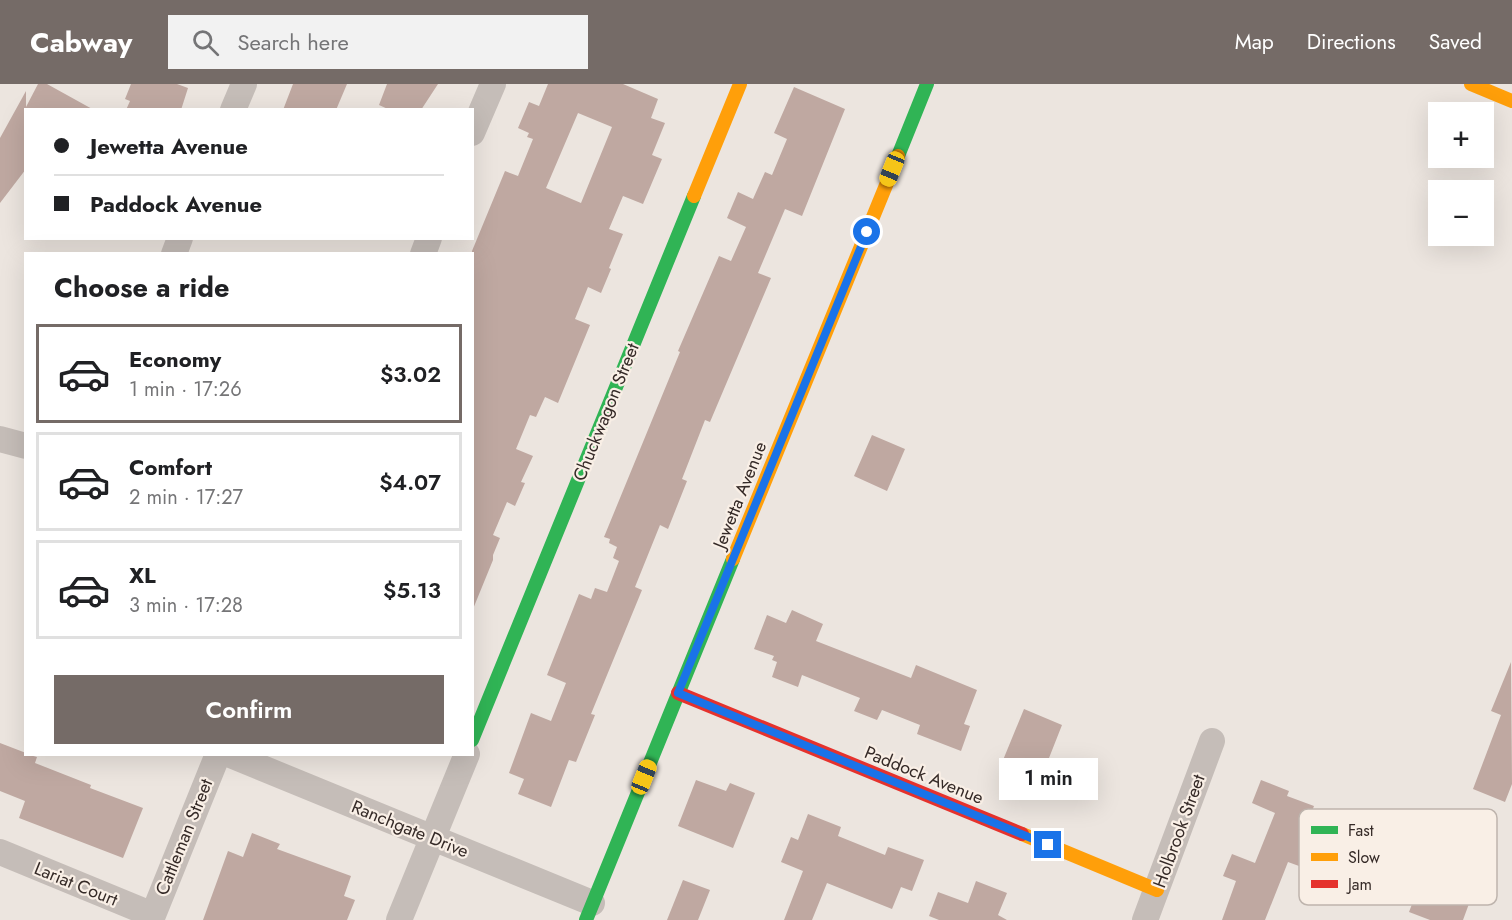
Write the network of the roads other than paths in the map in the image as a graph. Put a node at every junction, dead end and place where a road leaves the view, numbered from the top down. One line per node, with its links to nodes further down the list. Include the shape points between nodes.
1 (243, 84): 7 (street)
2 (493, 84): 8 (street)
3 (740, 84): 12 (street, Chuckwagon Street)
4 (927, 84): 11 (street, Jewetta Avenue)
5 (1471, 84): 6 (street)
6 (1512, 100)
7 (234, 108)
8 (474, 128)
9 (0, 439): 10 (street)
10 (24, 445)
11 (678, 693): 19 (street, Paddock Avenue); 20 (street, Jewetta Avenue)
12 (474, 735)
13 (1212, 741): 19 (street, Holbrook Street)
14 (217, 756): 21 (street, Cattleman Street)
15 (233, 756): 17 (street, Ranchgate Drive)
16 (466, 756): 17 (street)
17 (433, 838): 20 (street, Ranchgate Drive); 22 (street)
18 (0, 852): 21 (street, Lariat Court)
19 (1157, 890): 23 (street, Holbrook Street)
20 (589, 912)
21 (152, 918)
22 (399, 920)
23 (1144, 920)

